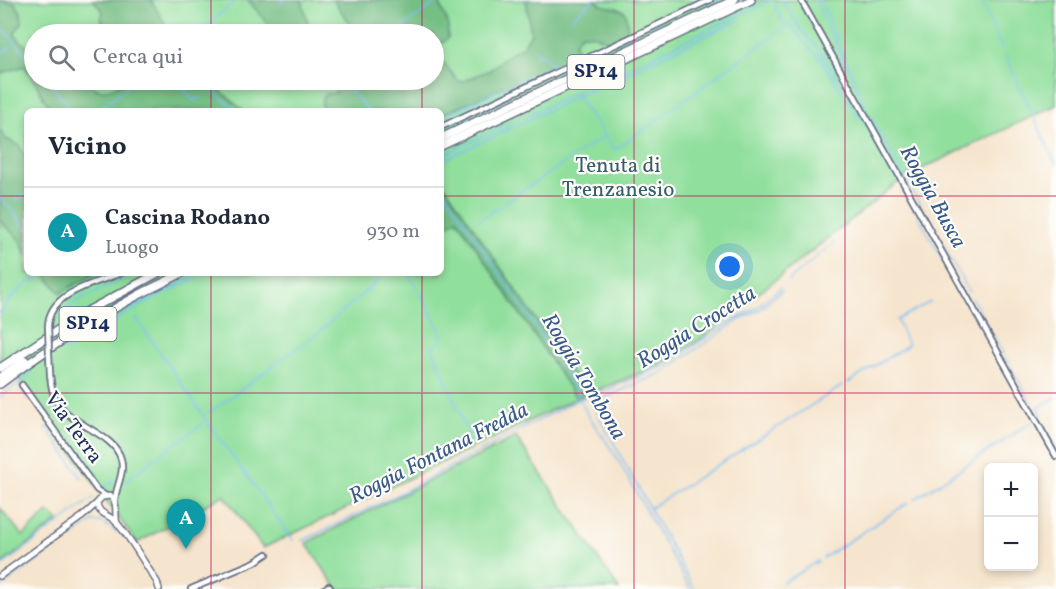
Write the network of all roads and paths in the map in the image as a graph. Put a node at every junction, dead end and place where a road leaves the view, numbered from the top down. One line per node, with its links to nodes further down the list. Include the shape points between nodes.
1 (710, 0): 5 (street)
2 (734, 0): 6 (highway, SP14)
3 (751, 0): 7 (highway, SP14)
4 (801, 0): 16 (street)
5 (444, 127)
6 (444, 137)
7 (444, 145)
8 (114, 276): 18 (street, bridge, via 61,299 50,312 48,326 51,387 71,418 111,444 120,455 122,471)
9 (152, 276): 12 (highway, SP14, via 82,314)
10 (169, 276): 13 (highway, SP14, via 96,315)
11 (176, 276): 14 (highway, SP14, via 78,330)
12 (0, 368)
13 (0, 377)
14 (0, 384)
15 (22, 385): 17 (street, Via Terra)
16 (1056, 456)
17 (97, 490): 19 (street, Via Terra); 21 (street, Via Terra)
18 (116, 490): 19 (street); 20 (street)
19 (107, 496): 20 (street); 21 (street)
20 (115, 500): 22 (street)
21 (98, 502): 23 (street); 25 (street)
22 (114, 511): 24 (street); 26 (street)
23 (100, 512): 24 (street); 25 (street)
24 (108, 514): 26 (street)
25 (84, 516): 28 (street)
26 (117, 523): 29 (street)
27 (267, 554): 30 (street)
28 (0, 576)
29 (159, 589)
30 (191, 589)

